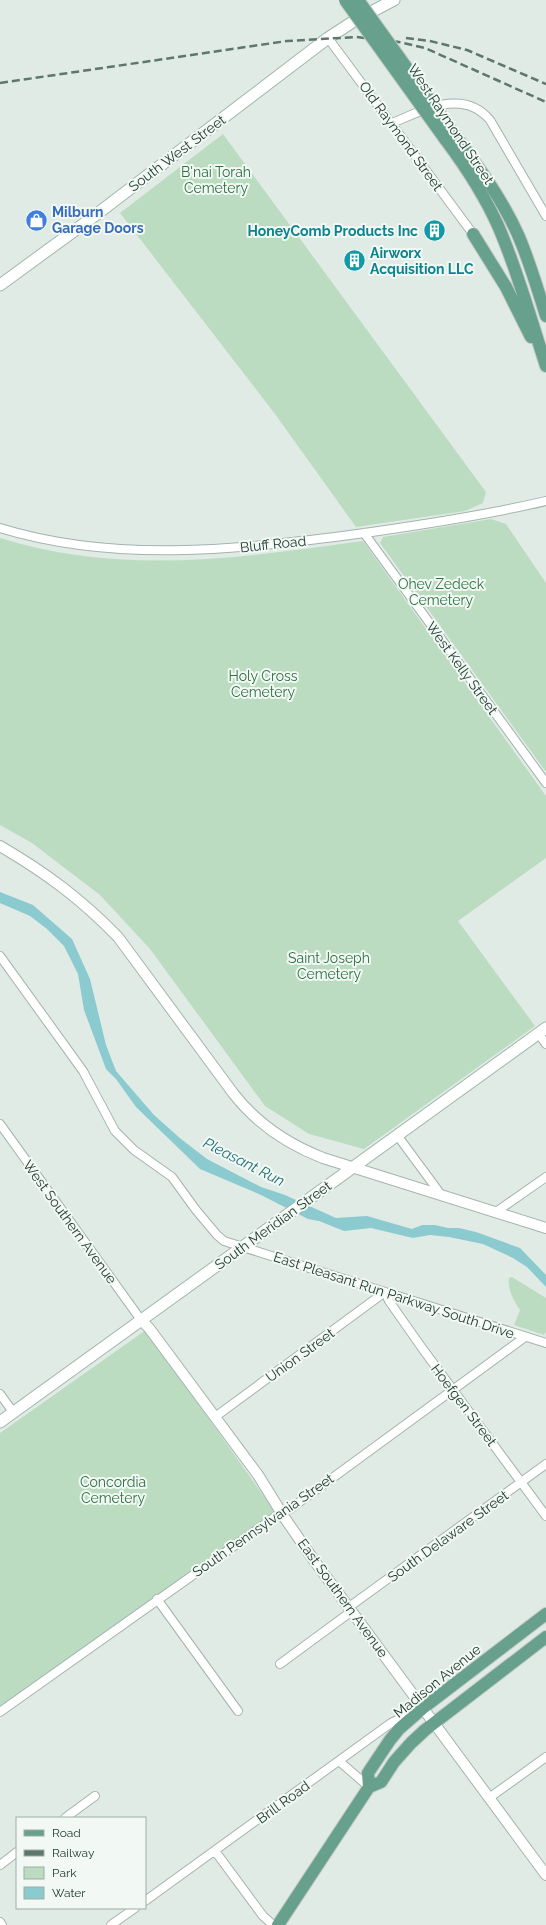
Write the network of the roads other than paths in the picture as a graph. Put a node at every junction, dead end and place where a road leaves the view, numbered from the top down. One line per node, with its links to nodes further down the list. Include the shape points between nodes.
1 (345, 0): 6 (main road, West Raymond Street, bridge)
2 (358, 0): 6 (main road, West Raymond Street, bridge)
3 (394, 0): 4 (main road, South West Street)
4 (328, 38): 5 (street, Old Raymond Street); 9 (main road, South West Street)
5 (392, 123): 7 (street, via 449,103 476,108 490,120); 8 (street, Old Raymond Street)
6 (450, 137): 10 (main road, West Raymond Street, via 490,184 508,215 524,249); 11 (main road, West Raymond Street, via 498,226)
7 (546, 216)
8 (473, 234): 12 (main road, via 512,299)
9 (0, 285)
10 (546, 316)
11 (542, 338): 12 (main road, West Raymond Street)
12 (546, 366)
13 (546, 501): 15 (street, Bluff Road)
14 (0, 528): 15 (street, Bluff Road, via 56,543 157,551 249,547)
15 (364, 533): 16 (street, West Kelly Street)
16 (546, 783)
17 (0, 846): 24 (street, via 68,890 118,937 233,1094 251,1114 270,1130 303,1150)
18 (0, 956): 29 (street, East Pleasant Run Parkway South Drive, via 83,1071 115,1131 134,1150 172,1177 217,1235 224,1241)
19 (542, 1030): 20 (street); 23 (main road, South Meridian Street)
20 (546, 1044)
21 (0, 1124): 22 (street, West Southern Avenue)
22 (3, 1132): 31 (street, West Southern Avenue)
23 (397, 1135): 24 (main road, South Meridian Street); 26 (street)
24 (353, 1168): 26 (street); 29 (main road, South Meridian Street)
25 (546, 1177): 27 (street)
26 (442, 1196): 27 (street)
27 (496, 1212): 28 (street)
28 (546, 1228)
29 (242, 1247): 30 (street, East Pleasant Run Parkway South Drive); 31 (main road, South Meridian Street)
30 (384, 1292): 32 (street, East Pleasant Run Parkway South Drive); 34 (street, Hoefgen Street); 37 (street, Union Street)
31 (141, 1320): 36 (main road, South Meridian Street); 37 (street, East Southern Avenue)
32 (525, 1337): 33 (street, East Pleasant Run Parkway South Drive); 34 (street, South Pennsylvania Street)
33 (546, 1343)
34 (453, 1390): 40 (street, Hoefgen Street); 41 (street, South Pennsylvania Street, via 290,1509)
35 (0, 1394): 36 (street)
36 (13, 1412): 38 (main road, South Meridian Street)
37 (215, 1417): 41 (street, East Southern Avenue)
38 (0, 1422)
39 (546, 1464): 40 (street, South Delaware Street)
40 (522, 1482): 42 (street, Hoefgen Street); 44 (street, South Delaware Street)
41 (282, 1512): 43 (street, South Pennsylvania Street); 44 (street, East Southern Avenue)
42 (546, 1516)
43 (157, 1599): 49 (street); 50 (street, South Pennsylvania Street)
44 (350, 1609): 47 (street, South Delaware Street); 48 (street, East Southern Avenue)
45 (546, 1614): 48 (main road, Madison Avenue)
46 (546, 1637): 51 (main road, Madison Avenue)
47 (280, 1664)
48 (423, 1708): 51 (street, East Southern Avenue); 53 (street, Brill Road, via 390,1723); 54 (main road, Madison Avenue, via 400,1729 381,1752 368,1773)
49 (238, 1710)
50 (0, 1712)
51 (435, 1723): 54 (main road, Madison Avenue, via 411,1743 381,1782); 56 (street, East Southern Avenue)
52 (546, 1757): 56 (street)
53 (339, 1761): 54 (street); 58 (street, Brill Road)
54 (369, 1787): 68 (main road, Madison Avenue)
55 (95, 1796): 57 (street)
56 (489, 1798): 61 (street, East Southern Avenue)
57 (66, 1817)
58 (214, 1851): 62 (street, Brill Road); 67 (street, via 263,1916)
59 (16, 1853): 60 (street)
60 (0, 1865)
61 (546, 1875)
62 (146, 1900)
63 (134, 1909): 66 (street)
64 (0, 1922): 65 (street)
65 (2, 1925)
66 (111, 1925)
67 (273, 1925)
68 (278, 1925)

